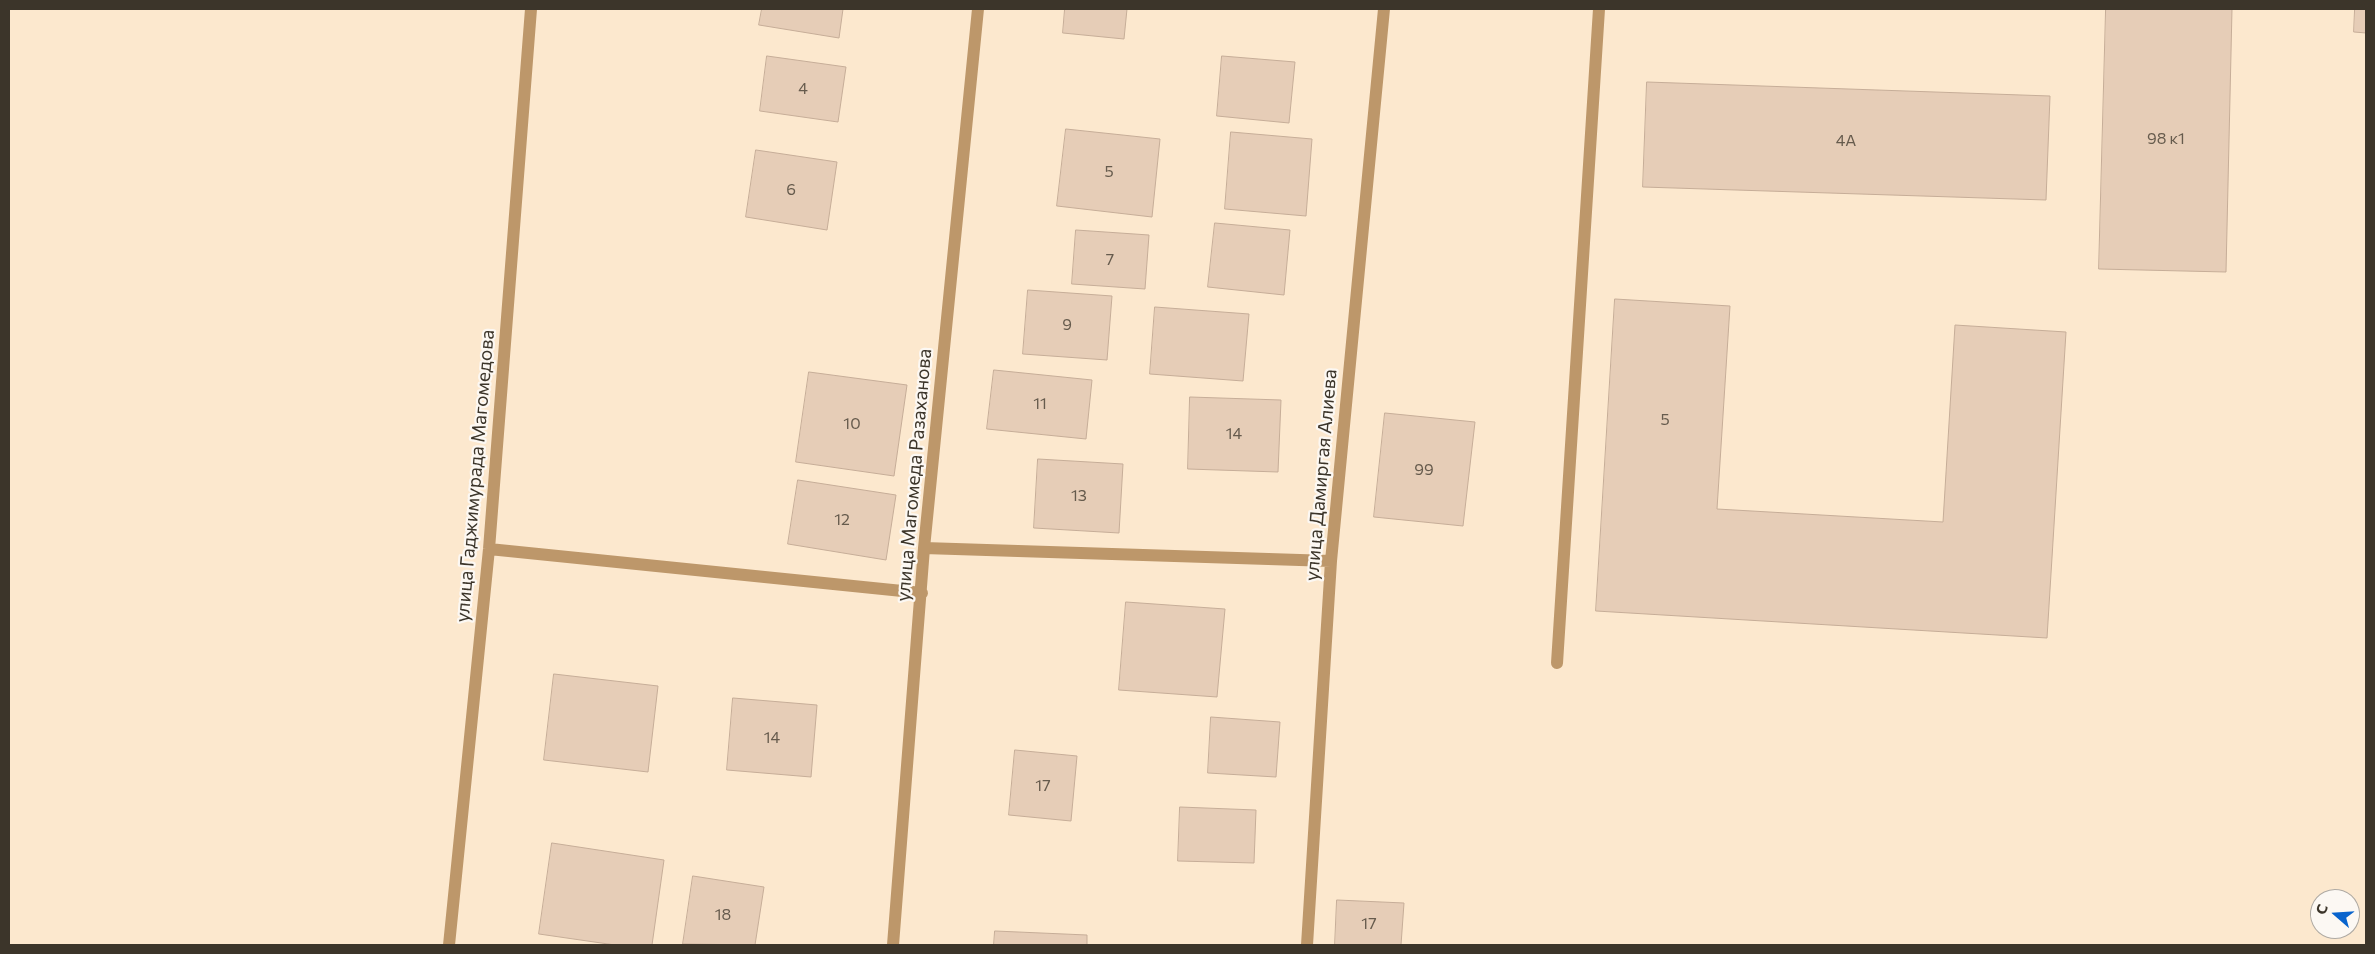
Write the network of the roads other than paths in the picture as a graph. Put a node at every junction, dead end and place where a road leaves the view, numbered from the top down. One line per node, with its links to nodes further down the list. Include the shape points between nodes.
1 (531, 9): 6 (street, улица Гаджимурада Магомедова)
2 (978, 9): 5 (street, улица Магомеда Разаханова)
3 (1384, 9): 7 (street, улица Дамиргая Алиева)
4 (1599, 9): 9 (street)
5 (924, 548): 7 (street); 8 (street, улица Магомеда Разаханова)
6 (489, 549): 8 (street); 10 (street, улица Гаджимурада Магомедова)
7 (1331, 561): 12 (street, улица Дамиргая Алиева)
8 (922, 593): 11 (street, улица Магомеда Разаханова)
9 (1557, 663)
10 (449, 945)
11 (893, 945)
12 (1307, 945)

